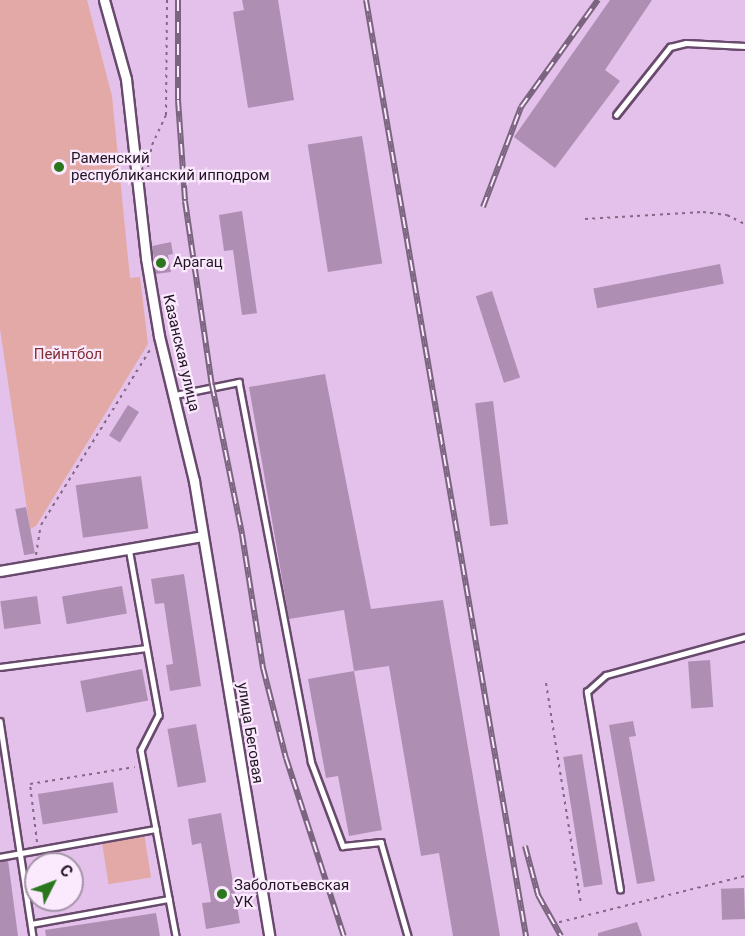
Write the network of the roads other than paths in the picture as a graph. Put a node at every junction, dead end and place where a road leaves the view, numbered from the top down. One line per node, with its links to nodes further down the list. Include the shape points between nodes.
1 (104, 0): 4 (street, Казанская улица, via 126,80 146,258 159,336)
2 (745, 46): 3 (lane, via 686,43 670,47)
3 (616, 115)
4 (175, 395): 5 (street, Казанская улица); 21 (lane, via 239,382 311,761 343,846 381,842)
5 (202, 536): 6 (street); 20 (street, улица Беговая)
6 (129, 548): 7 (street); 9 (lane)
7 (0, 571)
8 (745, 637): 15 (lane, via 606,675 587,692)
9 (146, 648): 10 (lane); 12 (lane, via 159,715 141,750)
10 (0, 667)
11 (0, 721): 13 (lane)
12 (156, 829): 13 (lane); 16 (lane)
13 (20, 853): 14 (lane); 17 (lane)
14 (0, 857)
15 (620, 890)
16 (169, 899): 17 (lane); 19 (lane)
17 (31, 924): 18 (lane)
18 (33, 936)
19 (176, 936)
20 (269, 936)
21 (408, 936)

